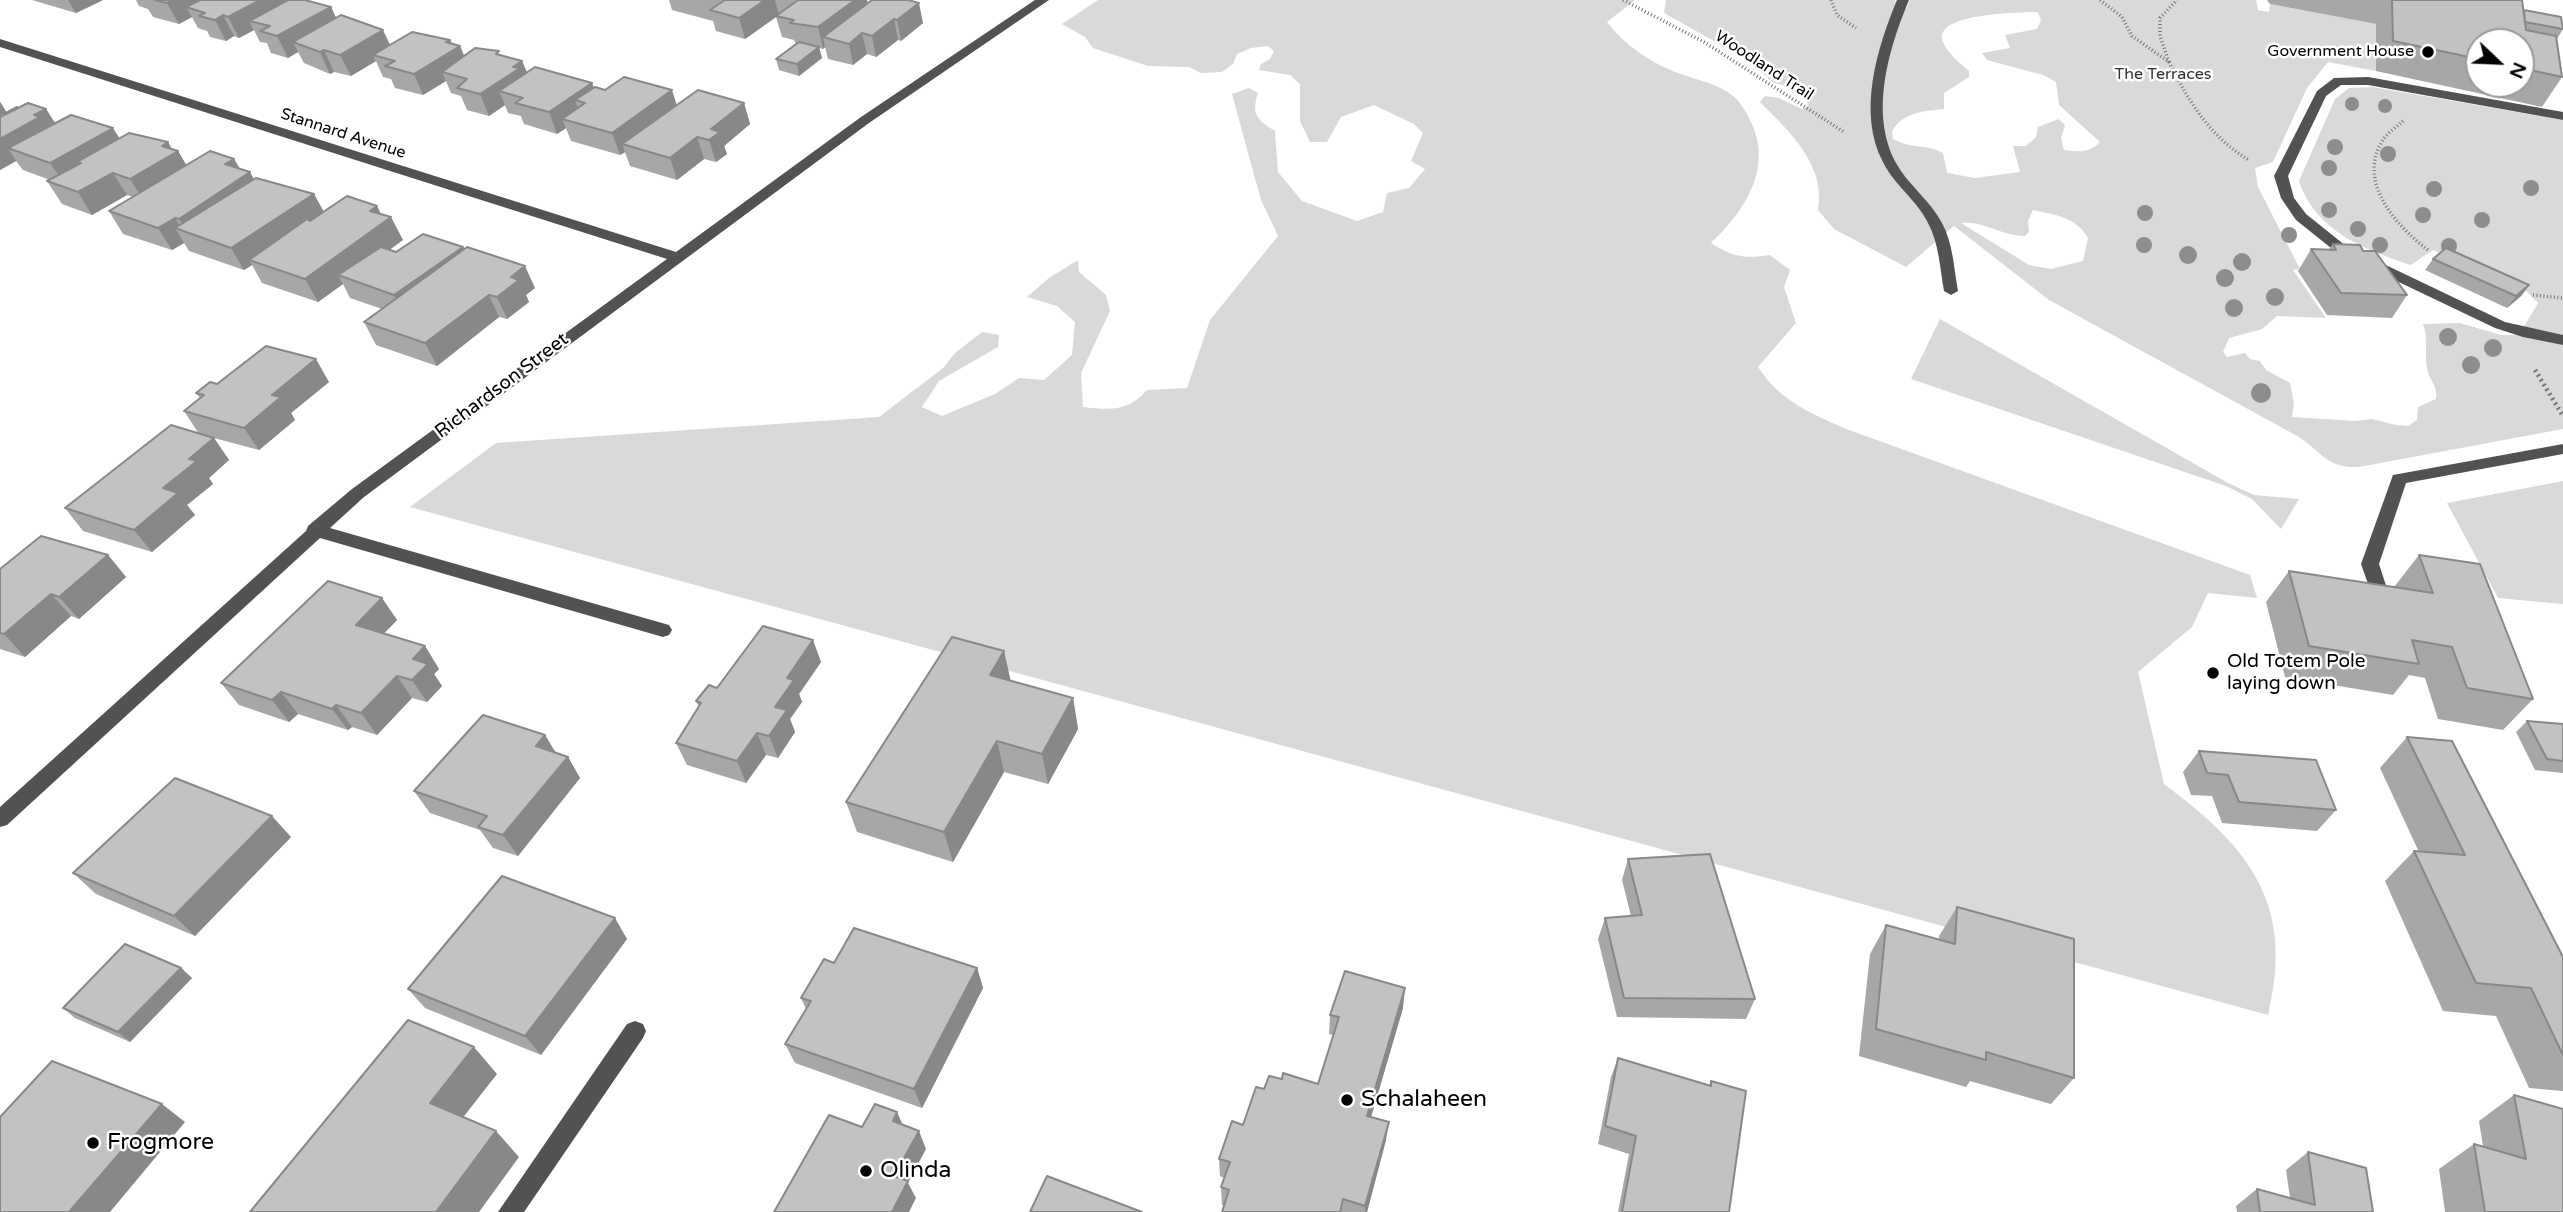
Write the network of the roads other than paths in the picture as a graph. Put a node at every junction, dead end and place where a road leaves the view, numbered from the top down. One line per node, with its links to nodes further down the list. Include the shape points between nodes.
1 (1903, 0): 6 (street, via 1886,40 1878,87 1881,125 1888,160 1939,230)
2 (1034, 1): 5 (street, Richardson Street)
3 (0, 44): 5 (street, Stannard Avenue)
4 (2563, 116): 7 (street, via 2368,80 2339,81 2321,94 2281,176 2293,209 2358,258 2512,330)
5 (676, 257): 9 (street, Richardson Street)
6 (1951, 291)
7 (2563, 340)
8 (2563, 449): 10 (street, via 2399,479 2370,564)
9 (314, 530): 11 (street); 12 (street, Richardson Street)
10 (2389, 622)
11 (663, 630)
12 (0, 819)
13 (635, 1031): 14 (street)
14 (510, 1212)

